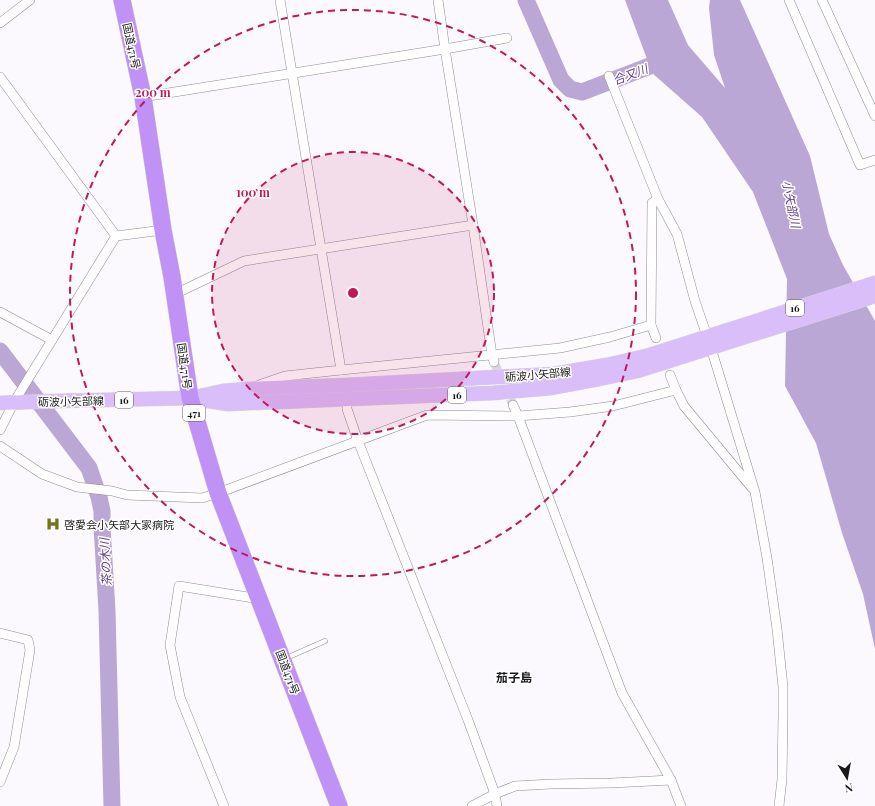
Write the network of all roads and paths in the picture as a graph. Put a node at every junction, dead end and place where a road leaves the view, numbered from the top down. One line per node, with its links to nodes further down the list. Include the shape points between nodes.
1 (30, 0): 7 (street)
2 (122, 0): 13 (highway, 国道471号 / 471)
3 (280, 0): 10 (street)
4 (438, 0): 9 (street)
5 (789, 0): 15 (street, via 860,165)
6 (822, 0): 14 (street)
7 (0, 23)
8 (507, 38): 9 (street)
9 (445, 49): 10 (street); 17 (street)
10 (293, 74): 13 (street); 20 (street)
11 (609, 76): 16 (street)
12 (0, 77): 19 (street)
13 (143, 97): 18 (highway, 国道471号 / 471)
14 (875, 116)
15 (875, 160)
16 (658, 199): 25 (street, via 652,203); 28 (street, via 677,234 695,301)
17 (473, 225): 20 (street); 29 (street)
18 (164, 230): 19 (street); 22 (highway, 国道471号 / 471)
19 (116, 236): 27 (street)
20 (322, 249): 22 (street, via 244,261); 30 (street)
21 (875, 283): 28 (main road, 砺波小矢部線 / 16)
22 (175, 294): 34 (highway, 国道471号 / 471)
23 (875, 296): 28 (main road, 砺波小矢部線 / 16)
24 (0, 312): 27 (street)
25 (651, 325): 26 (street); 29 (street, via 560,348)
26 (656, 338)
27 (52, 340): 36 (street)
28 (713, 340): 32 (main road, 砺波小矢部線 / 16, via 607,365 554,374); 35 (main road, 砺波小矢部線 / 16, via 637,371 551,388 493,393); 42 (street)
29 (493, 358): 30 (street)
30 (341, 370): 32 (street, via 285,376)
31 (670, 375): 33 (street)
32 (248, 389): 34 (main road, 砺波小矢部線 / 16)
33 (676, 390): 38 (street, via 613,406); 42 (street, via 684,406)
34 (190, 398): 35 (main road, 砺波小矢部線 / 16, via 228,404); 36 (main road, 砺波小矢部線 / 16); 43 (highway, 国道471号 / 471)
35 (347, 398): 40 (street, via 347,409)
36 (7, 402): 39 (street)
37 (513, 405): 38 (street)
38 (518, 416): 40 (street, via 427,415); 48 (street, via 622,693)
39 (1, 426)
40 (358, 441): 43 (street); 50 (street)
41 (0, 446): 43 (street, via 42,474 77,486 127,495 202,498)
42 (755, 492): 56 (street, via 767,558 783,687 784,734)
43 (218, 493): 44 (highway, 国道471号 / 471)
44 (260, 599): 47 (highway, 国道471号 / 471); 51 (street, via 179,586 170,645 180,697)
45 (0, 633): 49 (street, via 28,640 30,650 14,747)
46 (325, 642): 47 (lane)
47 (283, 659): 52 (highway, 国道471号 / 471)
48 (671, 780): 50 (street, via 516,786); 55 (street)
49 (0, 782)
50 (495, 794): 53 (street); 54 (street)
51 (224, 806)
52 (339, 806)
53 (472, 806)
54 (497, 806)
55 (681, 806)
56 (779, 806)

